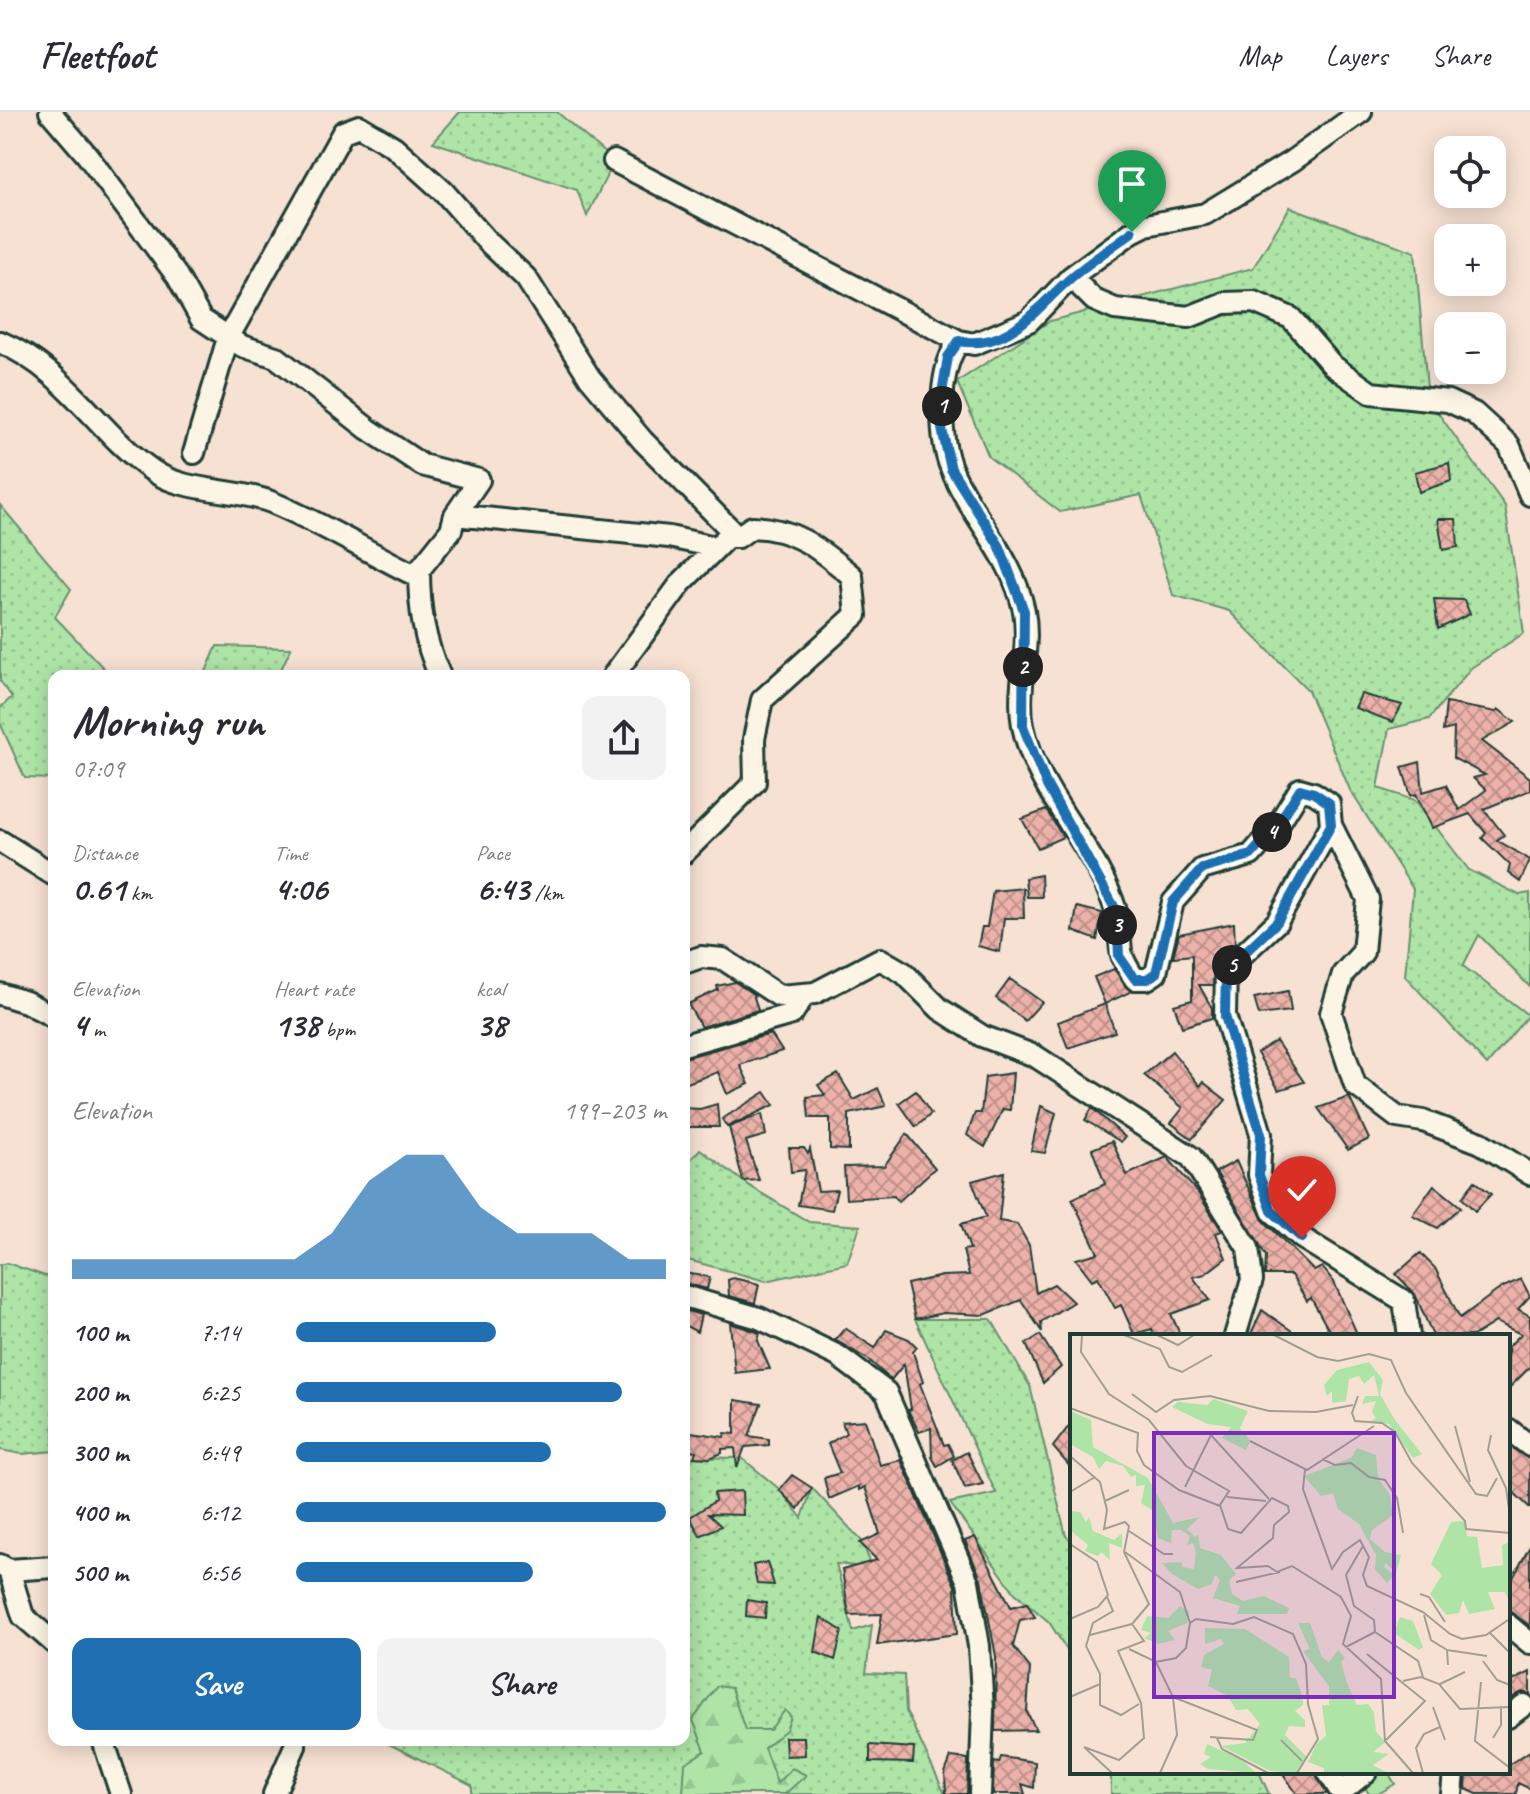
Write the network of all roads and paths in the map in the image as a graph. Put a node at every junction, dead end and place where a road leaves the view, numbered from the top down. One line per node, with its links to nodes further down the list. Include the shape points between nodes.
1 (50, 112): 5 (street, via 177,276 201,319)
2 (1361, 112): 4 (street, via 1205,214 1146,225)
3 (614, 161): 6 (street)
4 (1071, 277): 6 (street, via 1029,321 974,344); 9 (street, via 1094,300 1115,309 1189,317 1224,303 1254,302 1291,318 1333,366 1371,393 1448,401 1474,413 1509,445)
5 (228, 338): 8 (street); 10 (street, via 276,357 422,465 479,480); 11 (street, via 343,132 359,126 394,147 444,192 526,278 590,378 643,441)
6 (959, 341): 16 (street, via 948,357 942,393 942,429 951,469 1000,547 1024,611 1023,726 1046,784 1117,912 1119,956 1135,979 1156,973 1173,902 1192,880 1202,869 1251,855 1300,789 1329,803)
7 (0, 342): 13 (street, via 54,372 156,473 269,501)
8 (194, 453)
9 (1530, 495)
10 (455, 515): 12 (street, via 669,537); 13 (street, via 451,530)
11 (738, 537): 12 (street, via 727,537); 18 (street, via 752,527 782,528 817,547 852,576 856,615 762,700 754,739 755,782)
12 (715, 547): 15 (street, via 654,616)
13 (419, 577): 14 (street, via 420,615)
14 (437, 670)
15 (617, 670)
16 (1331, 825): 25 (street, via 1368,899 1363,952 1343,974 1331,1013 1355,1085 1397,1117 1481,1143); 28 (street, via 1277,922 1226,970 1225,1016 1261,1134 1259,1175 1272,1211 1302,1238 1404,1301)
17 (0, 841): 19 (street)
18 (690, 847)
19 (48, 871)
20 (690, 961): 22 (street, via 723,959 779,996)
21 (0, 994): 23 (street)
22 (805, 994): 24 (street, via 792,1014); 27 (street, via 880,959 982,1036 1035,1056 1191,1157 1248,1248 1252,1280)
23 (48, 1014)
24 (690, 1043)
25 (1530, 1174)
26 (690, 1298): 44 (street, via 759,1318 838,1356 886,1392 968,1582 983,1710)
27 (1236, 1334)
28 (1409, 1334)
29 (1510, 1431): 30 (street)
30 (1530, 1446)
31 (5, 1567): 32 (street); 34 (street, via 23,1616)
32 (48, 1567)
33 (1510, 1627): 35 (street)
34 (48, 1638)
35 (1530, 1643)
36 (105, 1746): 42 (street)
37 (295, 1746): 43 (street)
38 (1329, 1774): 41 (street)
39 (1364, 1774): 41 (street)
40 (1454, 1774): 45 (street)
41 (1342, 1793)
42 (121, 1794)
43 (274, 1794)
44 (980, 1794)
45 (1452, 1794)

